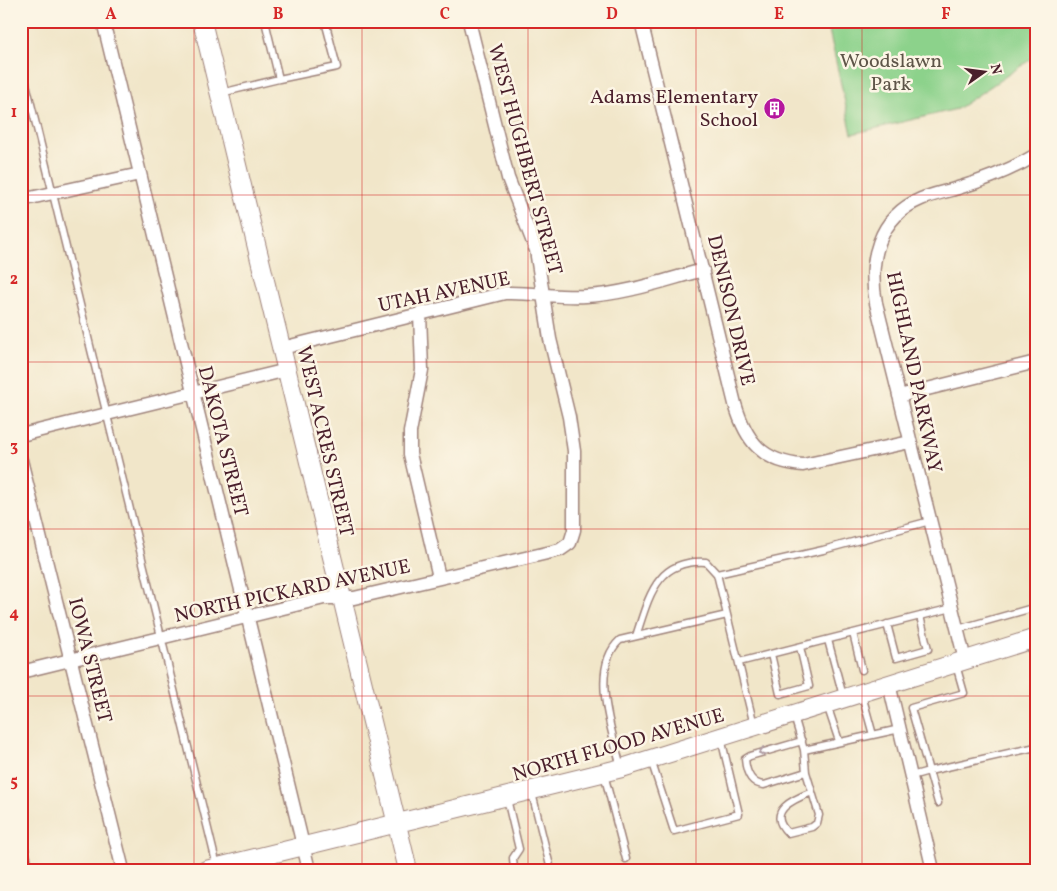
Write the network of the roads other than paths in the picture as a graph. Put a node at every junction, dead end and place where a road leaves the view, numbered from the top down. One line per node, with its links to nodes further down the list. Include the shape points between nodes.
1 (103, 21): 11 (street, DAKOTA STREET)
2 (202, 21): 9 (street, WEST ACRES STREET)
3 (265, 21): 8 (lane)
4 (325, 21): 8 (lane, via 337,67)
5 (470, 21): 15 (street, WEST HUGHBERT STREET, via 508,178 536,250)
6 (642, 21): 14 (street, DENISON DRIVE)
7 (21, 63): 12 (lane)
8 (279, 79): 9 (lane)
9 (220, 93): 17 (street, WEST ACRES STREET)
10 (1036, 155): 21 (street, HIGHLAND PARKWAY, via 996,175 912,203 895,216 883,234 874,256 873,286)
11 (140, 174): 12 (street); 20 (street, DAKOTA STREET)
12 (54, 192): 13 (street); 22 (lane)
13 (21, 200)
14 (703, 270): 15 (street, UTAH AVENUE, via 604,294 565,297); 24 (street, DENISON DRIVE, via 740,420 758,448 778,460 802,465)
15 (544, 294): 16 (street, UTAH AVENUE, via 505,293); 27 (street, WEST HUGHBERT STREET, via 550,339 574,451 574,530)
16 (420, 313): 17 (street, UTAH AVENUE); 29 (street, via 422,370 410,432 410,454)
17 (282, 348): 19 (street, WEST ACRES STREET)
18 (1036, 362): 21 (street)
19 (287, 370): 20 (street); 30 (street, WEST ACRES STREET)
20 (193, 393): 22 (street); 34 (street, DAKOTA STREET)
21 (899, 396): 24 (street, HIGHLAND PARKWAY)
22 (106, 414): 23 (street); 40 (lane)
23 (21, 435)
24 (910, 442): 26 (street, HIGHLAND PARKWAY)
25 (21, 460): 45 (street, IOWA STREET)
26 (930, 521): 28 (lane); 32 (street, HIGHLAND PARKWAY)
27 (570, 543): 29 (street, NORTH PICKARD AVENUE, via 560,550)
28 (717, 574): 33 (lane); 39 (lane, via 706,562 692,561 671,567 659,579)
29 (440, 577): 30 (street, NORTH PICKARD AVENUE, via 354,598)
30 (341, 598): 34 (street, NORTH PICKARD AVENUE, via 324,598); 74 (street, WEST ACRES STREET)
31 (1036, 607): 37 (lane)
32 (952, 608): 35 (lane); 37 (street, HIGHLAND PARKWAY)
33 (727, 615): 39 (lane); 46 (lane)
34 (249, 616): 40 (street, NORTH PICKARD AVENUE); 76 (street, DAKOTA STREET)
35 (920, 616): 36 (lane); 36 (lane, via 928,649 896,658)
36 (887, 624): 38 (lane)
37 (958, 629): 47 (street, HIGHLAND PARKWAY)
38 (853, 633): 42 (lane); 49 (lane)
39 (636, 636): 65 (lane, via 620,640 611,648 605,667 608,715)
40 (162, 638): 45 (street, NORTH PICKARD AVENUE); 78 (lane)
41 (1032, 639): 47 (street, NORTH FLOOD AVENUE); 48 (lane)
42 (828, 640): 43 (lane); 53 (lane)
43 (800, 647): 44 (lane); 44 (lane, via 809,686 780,694)
44 (771, 654): 46 (lane)
45 (72, 660): 50 (street, NORTH PICKARD AVENUE); 80 (street, IOWA STREET)
46 (739, 662): 56 (lane)
47 (960, 662): 51 (street, NORTH FLOOD AVENUE); 66 (lane, via 964,693 911,708)
48 (1036, 665)
49 (862, 670)
50 (21, 672)
51 (889, 684): 52 (street, NORTH FLOOD AVENUE); 57 (street)
52 (861, 693): 53 (street, NORTH FLOOD AVENUE); 58 (lane)
53 (844, 699): 54 (street, NORTH FLOOD AVENUE)
54 (826, 704): 55 (street, NORTH FLOOD AVENUE); 61 (lane)
55 (794, 715): 56 (street, NORTH FLOOD AVENUE); 60 (lane)
56 (755, 728): 59 (street, NORTH FLOOD AVENUE)
57 (900, 729): 58 (lane); 69 (street)
58 (873, 734): 61 (lane)
59 (721, 738): 64 (street, NORTH FLOOD AVENUE); 64 (lane, via 739,814 674,831)
60 (802, 741): 63 (lane); 67 (lane, one-way to 67, via 745,759 750,779 757,784)
61 (839, 742): 63 (lane)
62 (1036, 747): 66 (lane)
63 (804, 750): 67 (lane)
64 (651, 759): 65 (street, NORTH FLOOD AVENUE)
65 (622, 768): 68 (street, NORTH FLOOD AVENUE)
66 (928, 771): 69 (lane); 73 (lane)
67 (806, 772): 71 (lane)
68 (604, 773): 70 (street, NORTH FLOOD AVENUE); 77 (lane)
69 (910, 776): 85 (street)
70 (532, 791): 72 (street, NORTH FLOOD AVENUE); 84 (lane)
71 (812, 792): 71 (lane, via 819,815 817,823 788,833 780,818 782,809 791,800)
72 (507, 798): 74 (street, NORTH FLOOD AVENUE); 83 (lane, via 518,841 513,858)
73 (938, 803)
74 (397, 825): 76 (street, NORTH FLOOD AVENUE); 82 (street, WEST ACRES STREET)
75 (21, 833): 79 (lane)
76 (304, 846): 78 (street, NORTH FLOOD AVENUE); 81 (street, DAKOTA STREET)
77 (626, 859)
78 (214, 869)
79 (30, 870)
80 (123, 870)
81 (310, 870)
82 (408, 870)
83 (514, 870)
84 (551, 870)
85 (933, 870)

